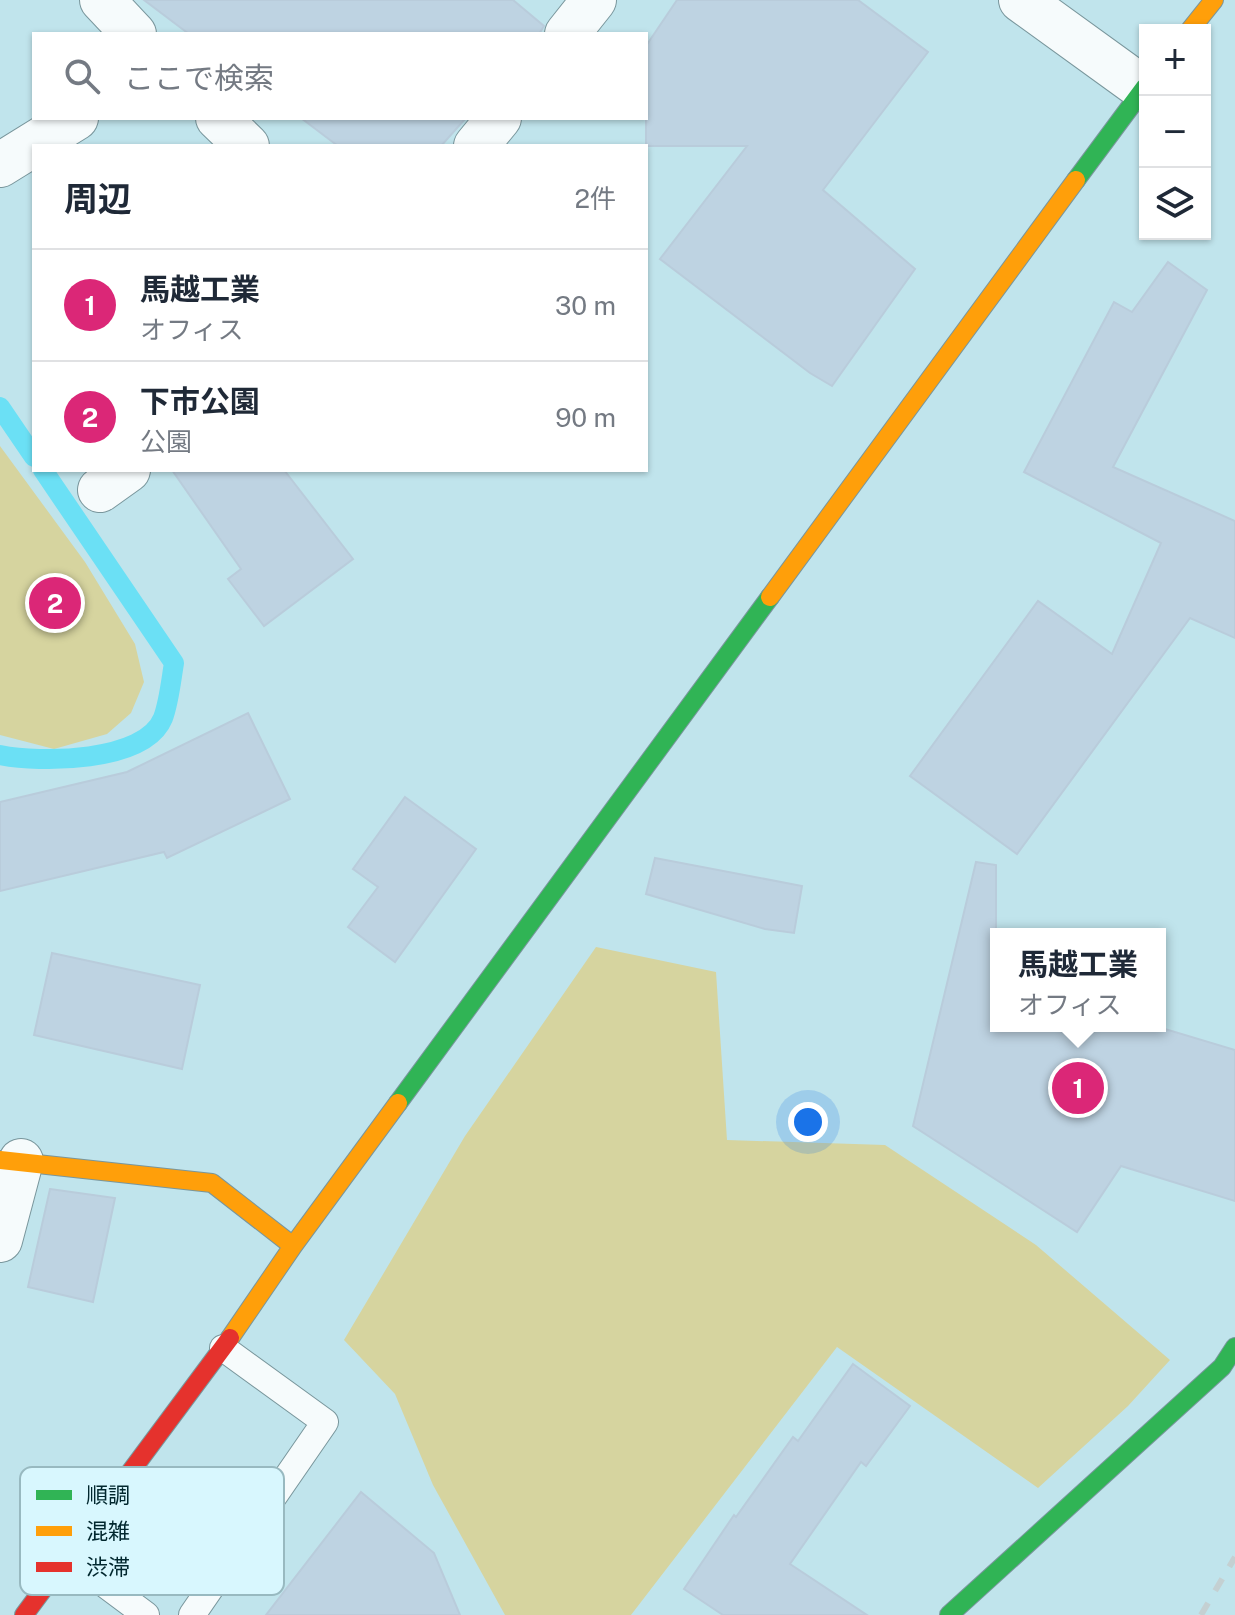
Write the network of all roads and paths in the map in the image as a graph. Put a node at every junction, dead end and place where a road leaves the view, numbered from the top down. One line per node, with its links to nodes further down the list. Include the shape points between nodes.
1 (102, 0): 6 (street)
2 (594, 0): 7 (street)
3 (1021, 0): 8 (street)
4 (1214, 0): 5 (street)
5 (1195, 24)
6 (132, 32)
7 (569, 32)
8 (1139, 84)
9 (1139, 95): 20 (street)
10 (73, 120): 13 (street)
11 (220, 120): 14 (street)
12 (497, 120): 15 (street)
13 (34, 144)
14 (245, 144)
15 (478, 144)
16 (32, 145): 17 (street)
17 (0, 165)
18 (10, 1160): 19 (street); 20 (street, via 212,1183)
19 (0, 1240)
20 (293, 1246): 22 (street)
21 (1235, 1347): 31 (street, via 1222,1367)
22 (223, 1348): 23 (street); 24 (lane, via 325,1422)
23 (134, 1467)
24 (284, 1481)
25 (39, 1595): 28 (street)
26 (119, 1595): 29 (lane)
27 (206, 1595): 30 (lane)
28 (24, 1615)
29 (146, 1615)
30 (192, 1615)
31 (949, 1615)

